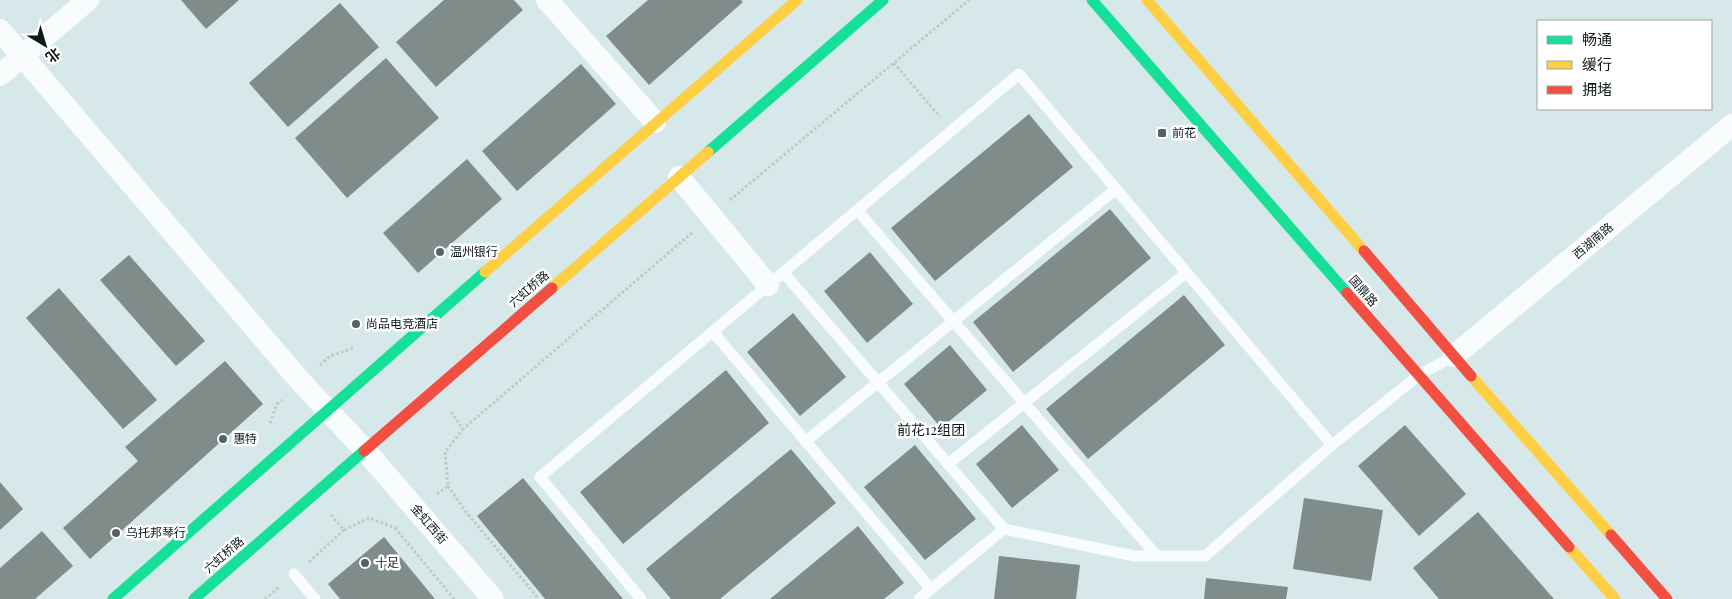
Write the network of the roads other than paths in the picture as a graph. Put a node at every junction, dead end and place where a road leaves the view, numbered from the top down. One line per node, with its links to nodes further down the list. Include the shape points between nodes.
1 (88, 0): 8 (street)
2 (548, 0): 10 (street)
3 (797, 0): 10 (main road)
4 (883, 0): 12 (main road, 六虹桥路)
5 (1092, 0): 20 (main road, 国鼎路)
6 (1147, 0): 19 (main road, 国鼎路)
7 (0, 30): 8 (street, 金虹西街)
8 (22, 56): 9 (street); 23 (street, 金虹西街)
9 (0, 75)
10 (655, 122): 23 (main road)
11 (1732, 125): 19 (street, 西湖南路)
12 (679, 177): 16 (street, via 712,216); 26 (main road, 六虹桥路)
13 (1116, 189): 14 (lane, via 1019,74); 15 (lane); 17 (lane)
14 (857, 210): 16 (lane); 17 (lane)
15 (1186, 273): 22 (lane); 25 (lane)
16 (776, 278): 18 (lane); 21 (lane)
17 (954, 322): 21 (lane); 22 (lane)
18 (712, 332): 24 (lane); 36 (lane, via 540,477)
19 (1454, 356): 20 (lane); 39 (main road, 国鼎路)
20 (1419, 375): 25 (lane); 38 (main road, 国鼎路)
21 (878, 383): 24 (lane); 27 (lane)
22 (1024, 403): 27 (lane); 29 (lane)
23 (328, 411): 26 (street, 金虹西街); 32 (main road)
24 (806, 441): 31 (lane)
25 (1332, 445): 29 (lane, via 1205,556)
26 (364, 449): 33 (main road, 六虹桥路); 35 (street, 金虹西街)
27 (948, 464): 28 (lane)
28 (1004, 529): 29 (lane, via 1136,556); 31 (lane)
29 (1157, 556)
30 (294, 574): 34 (lane)
31 (931, 588): 37 (lane)
32 (113, 599)
33 (194, 599)
34 (315, 599)
35 (493, 599)
36 (641, 599)
37 (919, 599)
38 (1615, 599)
39 (1667, 599)

